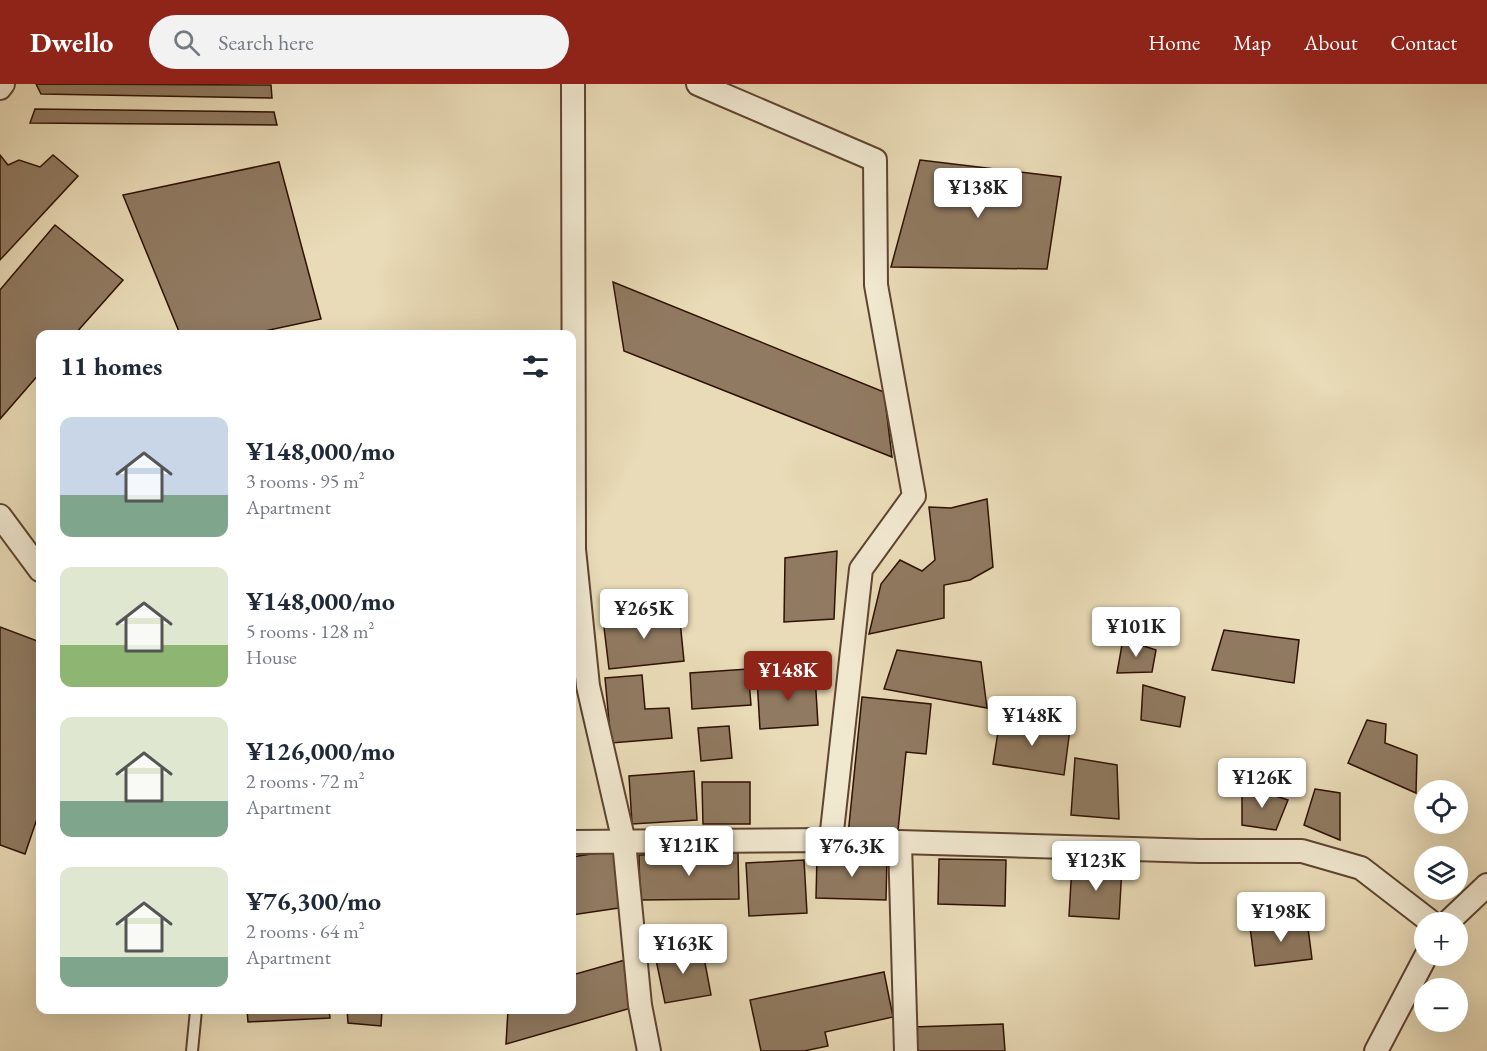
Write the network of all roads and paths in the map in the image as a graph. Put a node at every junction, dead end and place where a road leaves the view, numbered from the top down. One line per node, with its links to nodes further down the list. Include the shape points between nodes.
1 (3, 84): 4 (street)
2 (573, 84): 5 (street)
3 (698, 84): 9 (street, via 874,160 876,285 914,496 861,568)
4 (0, 88)
5 (574, 330)
6 (0, 516): 7 (street)
7 (36, 565)
8 (576, 569): 11 (street, via 588,686)
9 (831, 840): 11 (street); 12 (street)
10 (576, 842): 11 (street)
11 (624, 842): 19 (street, via 640,1005)
12 (900, 843): 14 (street, via 1302,851 1361,868); 20 (street)
13 (1487, 885): 15 (street)
14 (1418, 912)
15 (1459, 912)
16 (1421, 966): 21 (street)
17 (196, 1014): 18 (lane)
18 (192, 1051)
19 (649, 1051)
20 (906, 1051)
21 (1376, 1051)

